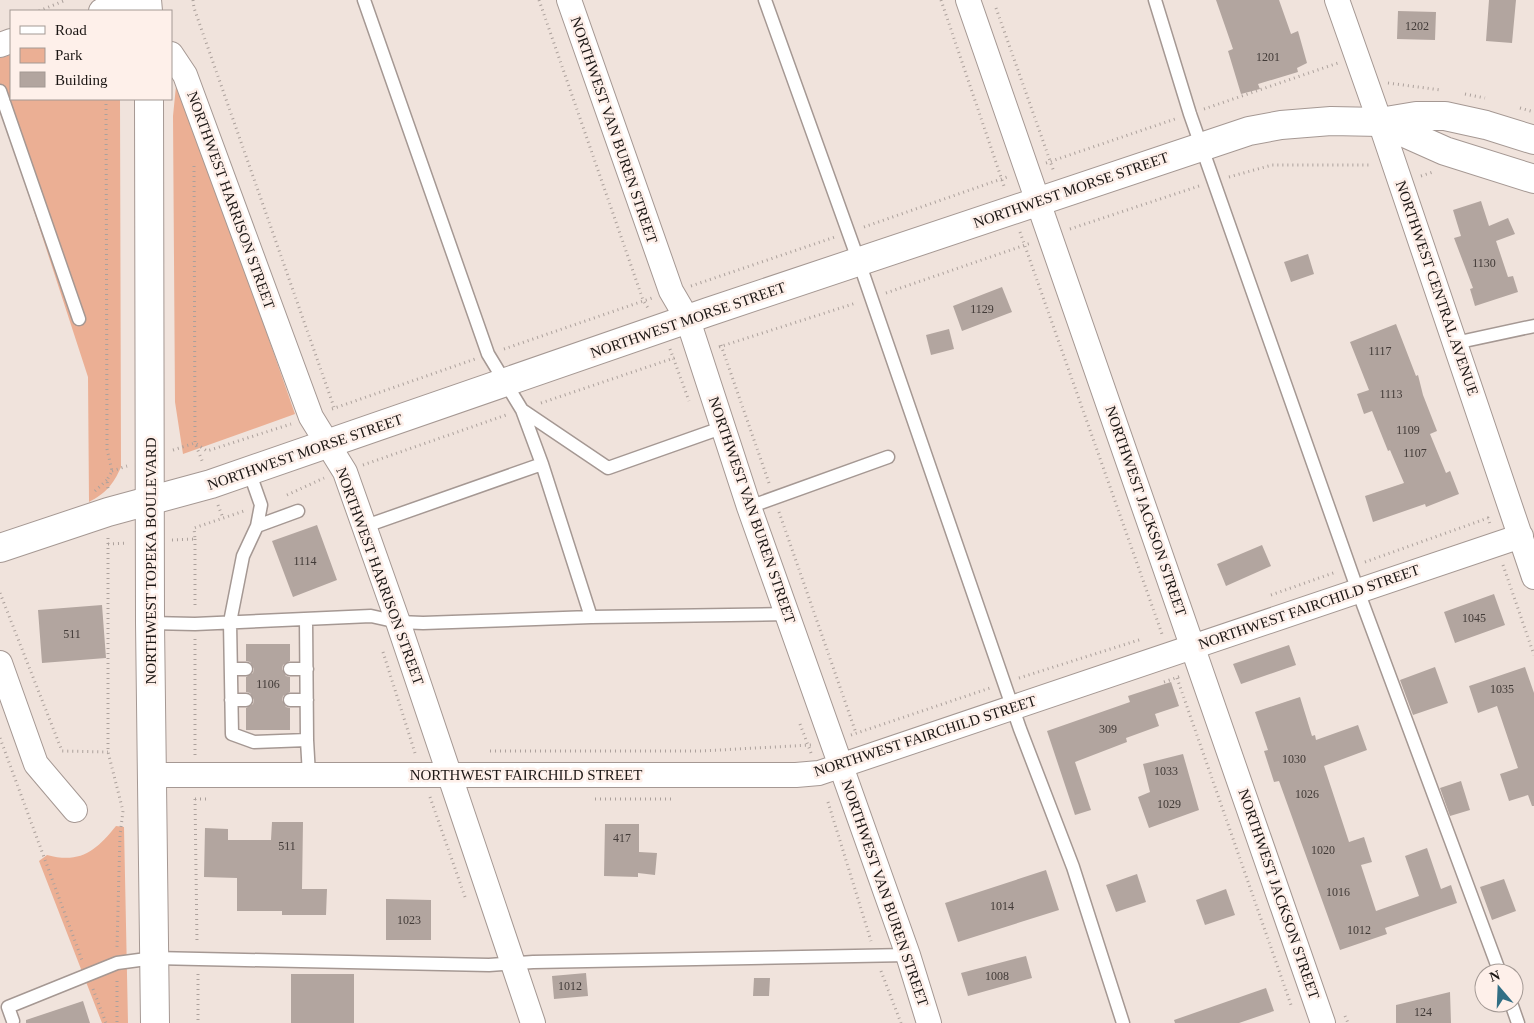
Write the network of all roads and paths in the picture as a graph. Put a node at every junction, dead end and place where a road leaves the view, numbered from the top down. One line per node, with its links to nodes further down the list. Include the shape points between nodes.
1 (66, 0): 11 (path)
2 (134, 0): 12 (street)
3 (364, 0): 42 (lane, via 488,354)
4 (539, 0): 37 (path, via 643,300)
5 (569, 0): 34 (street, NORTHWEST VAN BUREN STREET, via 671,291)
6 (765, 0): 31 (lane)
7 (940, 0): 28 (path)
8 (968, 0): 27 (street, NORTHWEST JACKSON STREET)
9 (1156, 0): 21 (lane)
10 (1337, 0): 19 (street, NORTHWEST CENTRAL AVENUE)
11 (41, 10)
12 (104, 10)
13 (172, 56): 18 (street, NORTHWEST HARRISON STREET, via 185,75)
14 (0, 90): 35 (lane)
15 (106, 100): 59 (path, via 107,449 112,472 107,480)
16 (149, 100): 54 (main road, NORTHWEST TOPEKA BOULEVARD)
17 (228, 107): 18 (path)
18 (199, 118): 46 (street, NORTHWEST HARRISON STREET, via 311,417)
19 (1380, 122): 20 (main road, NORTHWEST MORSE STREET, via 1416,116 1445,116); 21 (main road, NORTHWEST MORSE STREET, via 1281,125); 23 (street, NORTHWEST CENTRAL AVENUE); 25 (main road, NORTHWEST MORSE STREET, via 1445,151)
20 (1534, 140)
21 (1202, 145): 26 (lane); 27 (main road, NORTHWEST MORSE STREET)
22 (194, 161): 52 (path, via 195,443)
23 (1396, 168): 24 (path); 26 (path, via 1272,165); 38 (street, NORTHWEST CENTRAL AVENUE)
24 (1422, 177)
25 (1534, 179)
26 (1215, 181): 29 (path); 68 (lane)
27 (1039, 201): 28 (main road, NORTHWEST MORSE STREET); 29 (street, NORTHWEST JACKSON STREET)
28 (1012, 210): 30 (path); 31 (main road, NORTHWEST MORSE STREET)
29 (1051, 236): 30 (path); 82 (street, NORTHWEST JACKSON STREET)
30 (1024, 245): 33 (path); 80 (path)
31 (859, 262): 33 (lane); 34 (main road, NORTHWEST MORSE STREET)
32 (690, 286): 34 (path)
33 (872, 298): 39 (path); 91 (lane)
34 (698, 316): 37 (main road, NORTHWEST MORSE STREET); 39 (path); 40 (street, NORTHWEST VAN BUREN STREET)
35 (79, 319)
36 (1534, 326): 38 (lane)
37 (662, 329): 41 (path); 42 (main road, NORTHWEST MORSE STREET)
38 (1455, 343): 63 (street, NORTHWEST CENTRAL AVENUE)
39 (722, 347): 40 (path); 55 (path)
40 (698, 354): 41 (path); 44 (street, NORTHWEST VAN BUREN STREET)
41 (673, 358): 43 (path); 45 (path)
42 (506, 384): 43 (lane); 46 (main road, NORTHWEST MORSE STREET)
43 (522, 410): 45 (lane, via 608,468); 48 (lane); 50 (path)
44 (724, 427): 45 (lane); 57 (street, NORTHWEST VAN BUREN STREET)
45 (702, 435)
46 (327, 444): 49 (main road, NORTHWEST MORSE STREET); 50 (street, NORTHWEST HARRISON STREET)
47 (888, 457): 55 (lane)
48 (542, 464): 62 (lane); 75 (lane)
49 (248, 471): 52 (main road, NORTHWEST MORSE STREET); 56 (lane)
50 (345, 472): 51 (path); 62 (street, NORTHWEST HARRISON STREET)
51 (322, 479): 53 (path); 56 (path)
52 (211, 484): 54 (main road, NORTHWEST MORSE STREET); 60 (path)
53 (326, 488)
54 (152, 499): 59 (main road, NORTHWEST MORSE STREET); 64 (main road, NORTHWEST TOPEKA BOULEVARD)
55 (775, 499): 57 (lane); 98 (path)
56 (261, 505): 60 (path); 61 (lane)
57 (749, 507): 73 (street, NORTHWEST VAN BUREN STREET)
58 (298, 511): 61 (lane)
59 (108, 512): 65 (path); 67 (main road, NORTHWEST MORSE STREET)
60 (223, 518): 64 (path, via 194,528 195,539)
61 (257, 526): 77 (lane, via 244,556)
62 (363, 527): 78 (street, NORTHWEST HARRISON STREET)
63 (1521, 536): 66 (street, NORTHWEST FAIRCHILD STREET); 69 (street, NORTHWEST CENTRAL AVENUE)
64 (150, 541): 65 (path); 79 (main road, NORTHWEST TOPEKA BOULEVARD)
65 (108, 544): 105 (path)
66 (1496, 544): 68 (path, via 1488,518); 70 (street, NORTHWEST FAIRCHILD STREET); 85 (path)
67 (0, 548)
68 (1350, 567): 70 (lane); 72 (path)
69 (1534, 576)
70 (1358, 590): 82 (street, NORTHWEST FAIRCHILD STREET); 120 (lane)
71 (0, 593): 105 (path, via 62,751)
72 (1269, 596)
73 (789, 614): 75 (lane); 101 (street, NORTHWEST VAN BUREN STREET)
74 (371, 616): 76 (lane); 78 (lane); 106 (path)
75 (592, 617): 78 (lane)
76 (306, 619): 77 (lane); 90 (lane)
77 (230, 622): 79 (lane); 87 (lane)
78 (398, 622): 103 (street, NORTHWEST HARRISON STREET)
79 (150, 623): 110 (main road, NORTHWEST TOPEKA BOULEVARD)
80 (1162, 632): 81 (path); 82 (path); 84 (path)
81 (1152, 635)
82 (1189, 636): 84 (street, NORTHWEST FAIRCHILD STREET); 133 (street, NORTHWEST JACKSON STREET)
83 (1143, 638): 91 (path)
84 (1169, 655): 96 (street, NORTHWEST FAIRCHILD STREET); 124 (path)
85 (1534, 655)
86 (0, 663): 114 (street, via 36,764)
87 (231, 669): 88 (lane); 92 (lane)
88 (246, 669)
89 (290, 669): 90 (lane)
90 (307, 669): 95 (lane)
91 (1004, 683): 96 (lane); 98 (path)
92 (231, 700): 93 (lane); 100 (lane, via 232,734 254,742)
93 (246, 700)
94 (290, 700): 95 (lane)
95 (307, 700): 100 (lane)
96 (1012, 708): 107 (street, NORTHWEST FAIRCHILD STREET); 132 (lane, via 1073,867)
97 (798, 718): 102 (path)
98 (856, 733): 101 (path); 107 (path)
99 (0, 738): 122 (path)
100 (308, 740): 111 (lane)
101 (833, 740): 102 (path); 108 (street, NORTHWEST VAN BUREN STREET)
102 (808, 746): 104 (path, via 701,751); 109 (path)
103 (442, 751): 106 (path); 113 (street, NORTHWEST HARRISON STREET)
104 (484, 751)
105 (108, 752): 119 (path, via 123,811)
106 (414, 752): 112 (path)
107 (864, 758): 108 (street, NORTHWEST FAIRCHILD STREET)
108 (841, 766): 109 (street, NORTHWEST FAIRCHILD STREET); 117 (street, NORTHWEST VAN BUREN STREET)
109 (819, 773): 113 (street, NORTHWEST FAIRCHILD STREET); 116 (path)
110 (152, 775): 111 (street, NORTHWEST FAIRCHILD STREET); 118 (main road, NORTHWEST TOPEKA BOULEVARD)
111 (309, 775): 112 (street, NORTHWEST FAIRCHILD STREET)
112 (424, 775): 113 (street, NORTHWEST FAIRCHILD STREET); 115 (path)
113 (450, 775): 121 (street, NORTHWEST HARRISON STREET)
114 (75, 810)
115 (468, 906)
116 (875, 954): 117 (lane); 121 (lane); 130 (path)
117 (908, 955): 131 (street, NORTHWEST VAN BUREN STREET)
118 (154, 958): 119 (lane); 121 (lane); 128 (main road, NORTHWEST TOPEKA BOULEVARD)
119 (117, 963): 122 (lane); 127 (path)
120 (1496, 963)
121 (513, 964): 129 (street, NORTHWEST HARRISON STREET)
122 (88, 976): 123 (lane); 126 (path)
123 (4, 1008): 125 (lane)
124 (1294, 1014)
125 (13, 1020)
126 (106, 1023)
127 (117, 1023)
128 (155, 1023)
129 (533, 1023)
130 (901, 1023)
131 (929, 1023)
132 (1123, 1023)
133 (1323, 1023)

